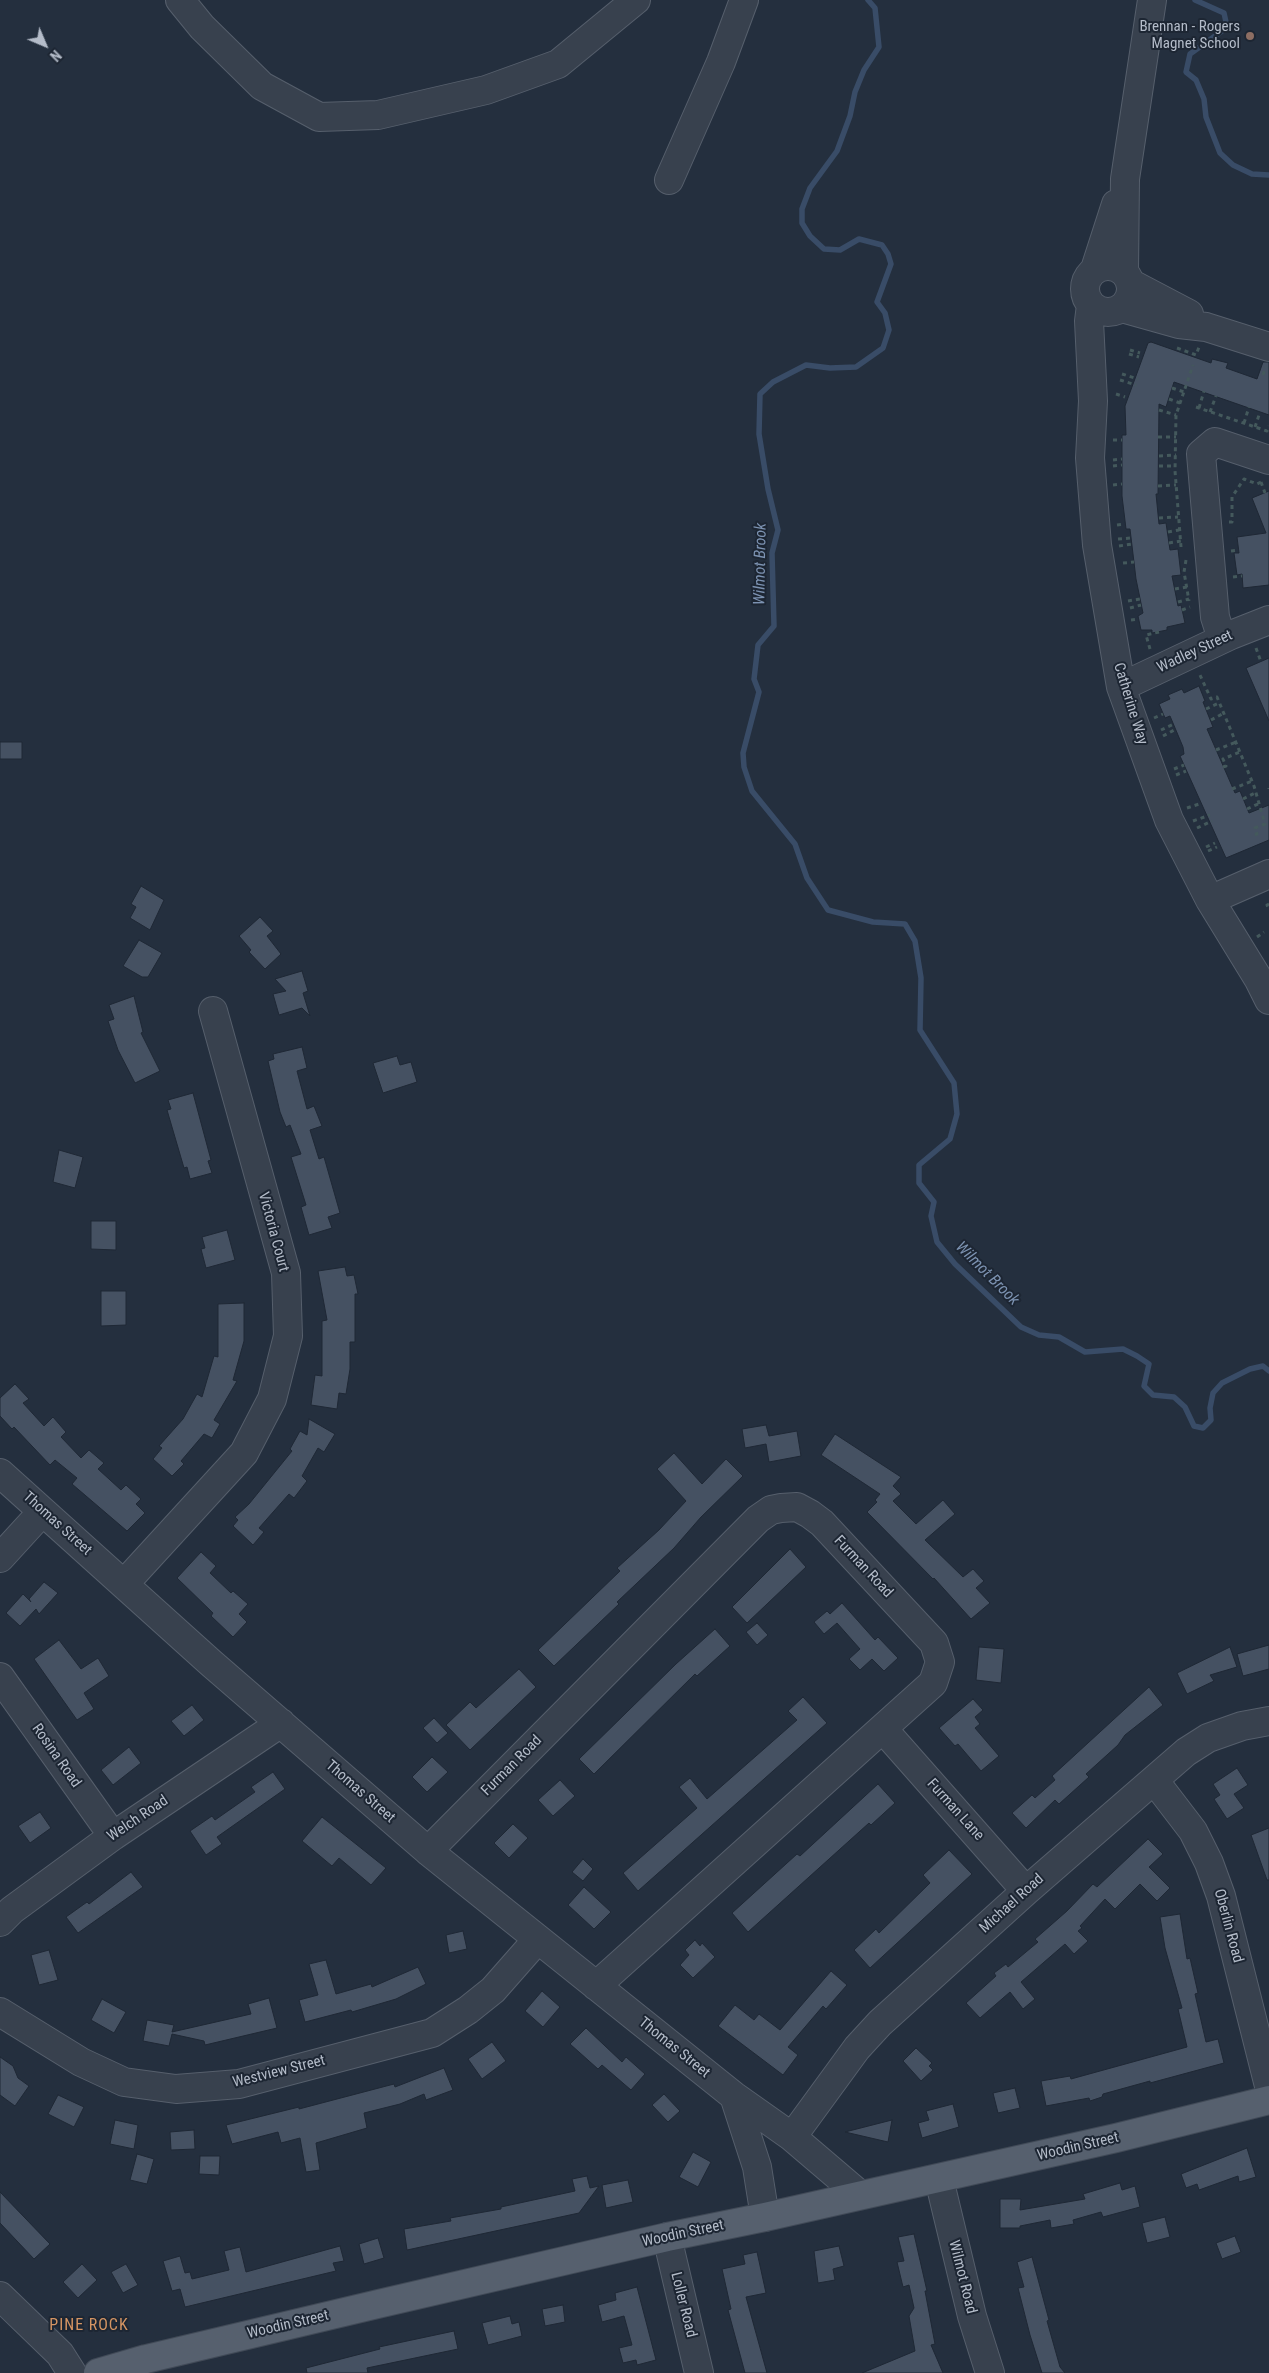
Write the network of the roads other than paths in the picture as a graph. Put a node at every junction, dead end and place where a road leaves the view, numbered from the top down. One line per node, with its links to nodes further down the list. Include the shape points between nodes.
1 (180, 0): 2 (street, via 202,27 262,86 319,117 378,114 486,90 558,64)
2 (636, 0)
3 (744, 0): 6 (street, via 721,62)
4 (1152, 2): 5 (street)
5 (1125, 179): 7 (street); 8 (street)
6 (669, 180)
7 (1095, 269): 8 (street, via 1115,266); 8 (street, via 1084,285 1086,298)
8 (1116, 296): 9 (street, via 1179,324 1206,327); 13 (street, Catherine Way, via 1090,322 1104,398 1090,458 1097,545)
9 (1269, 347)
10 (1265, 471): 12 (street, via 1215,442 1200,454 1216,617)
11 (1269, 620): 12 (street, Wadley Street)
12 (1222, 639): 13 (street, Wadley Street)
13 (1121, 687): 15 (street, Catherine Way, via 1169,820)
14 (1269, 874): 15 (street)
15 (1210, 900): 16 (street, Catherine Way)
16 (1266, 990)
17 (213, 1010): 21 (street, Victoria Court, via 286,1273 288,1336 272,1399 244,1453)
18 (0, 1473): 19 (street, Thomas Street)
19 (42, 1512): 20 (street); 21 (street, Thomas Street)
20 (0, 1558)
21 (124, 1584): 24 (street, Thomas Street)
22 (0, 1677): 27 (street, Rosina Road)
23 (1269, 1721): 26 (street, Michael Road, via 1208,1738)
24 (281, 1723): 27 (street, Welch Road); 28 (street, Thomas Street)
25 (883, 1730): 28 (street, Furman Road, via 932,1683 940,1662 934,1643 816,1518 797,1508 771,1510 751,1526); 29 (street, Furman Lane); 32 (street, Furman Road)
26 (1154, 1780): 29 (street, Michael Road); 34 (street, Oberlin Road, via 1193,1831 1209,1863 1221,1896)
27 (112, 1836): 30 (street, Welch Road)
28 (428, 1851): 31 (street, Thomas Street)
29 (1026, 1891): 37 (street, Michael Road, via 880,2023 857,2048)
30 (0, 1922)
31 (537, 1940): 32 (street, Thomas Street); 33 (street, Westview Street, via 493,1990 432,2033 240,2084 176,2089 124,2082 81,2062)
32 (596, 1986): 35 (street, Thomas Street)
33 (0, 2012)
34 (1269, 2086)
35 (734, 2096): 37 (street, Thomas Street); 40 (street, via 757,2167)
36 (1269, 2100): 38 (main road, Woodin Street)
37 (792, 2137): 39 (street, Thomas Street)
38 (939, 2179): 39 (main road, Woodin Street); 47 (street, Wilmot Road, via 972,2316)
39 (860, 2194): 40 (main road, Woodin Street)
40 (765, 2218): 41 (main road, Woodin Street)
41 (666, 2237): 43 (main road, Woodin Street); 46 (street, Loller Road)
42 (0, 2296): 44 (street, via 60,2354)
43 (151, 2366): 45 (main road, Woodin Street)
44 (72, 2373)
45 (98, 2373)
46 (699, 2373)
47 (990, 2373)

